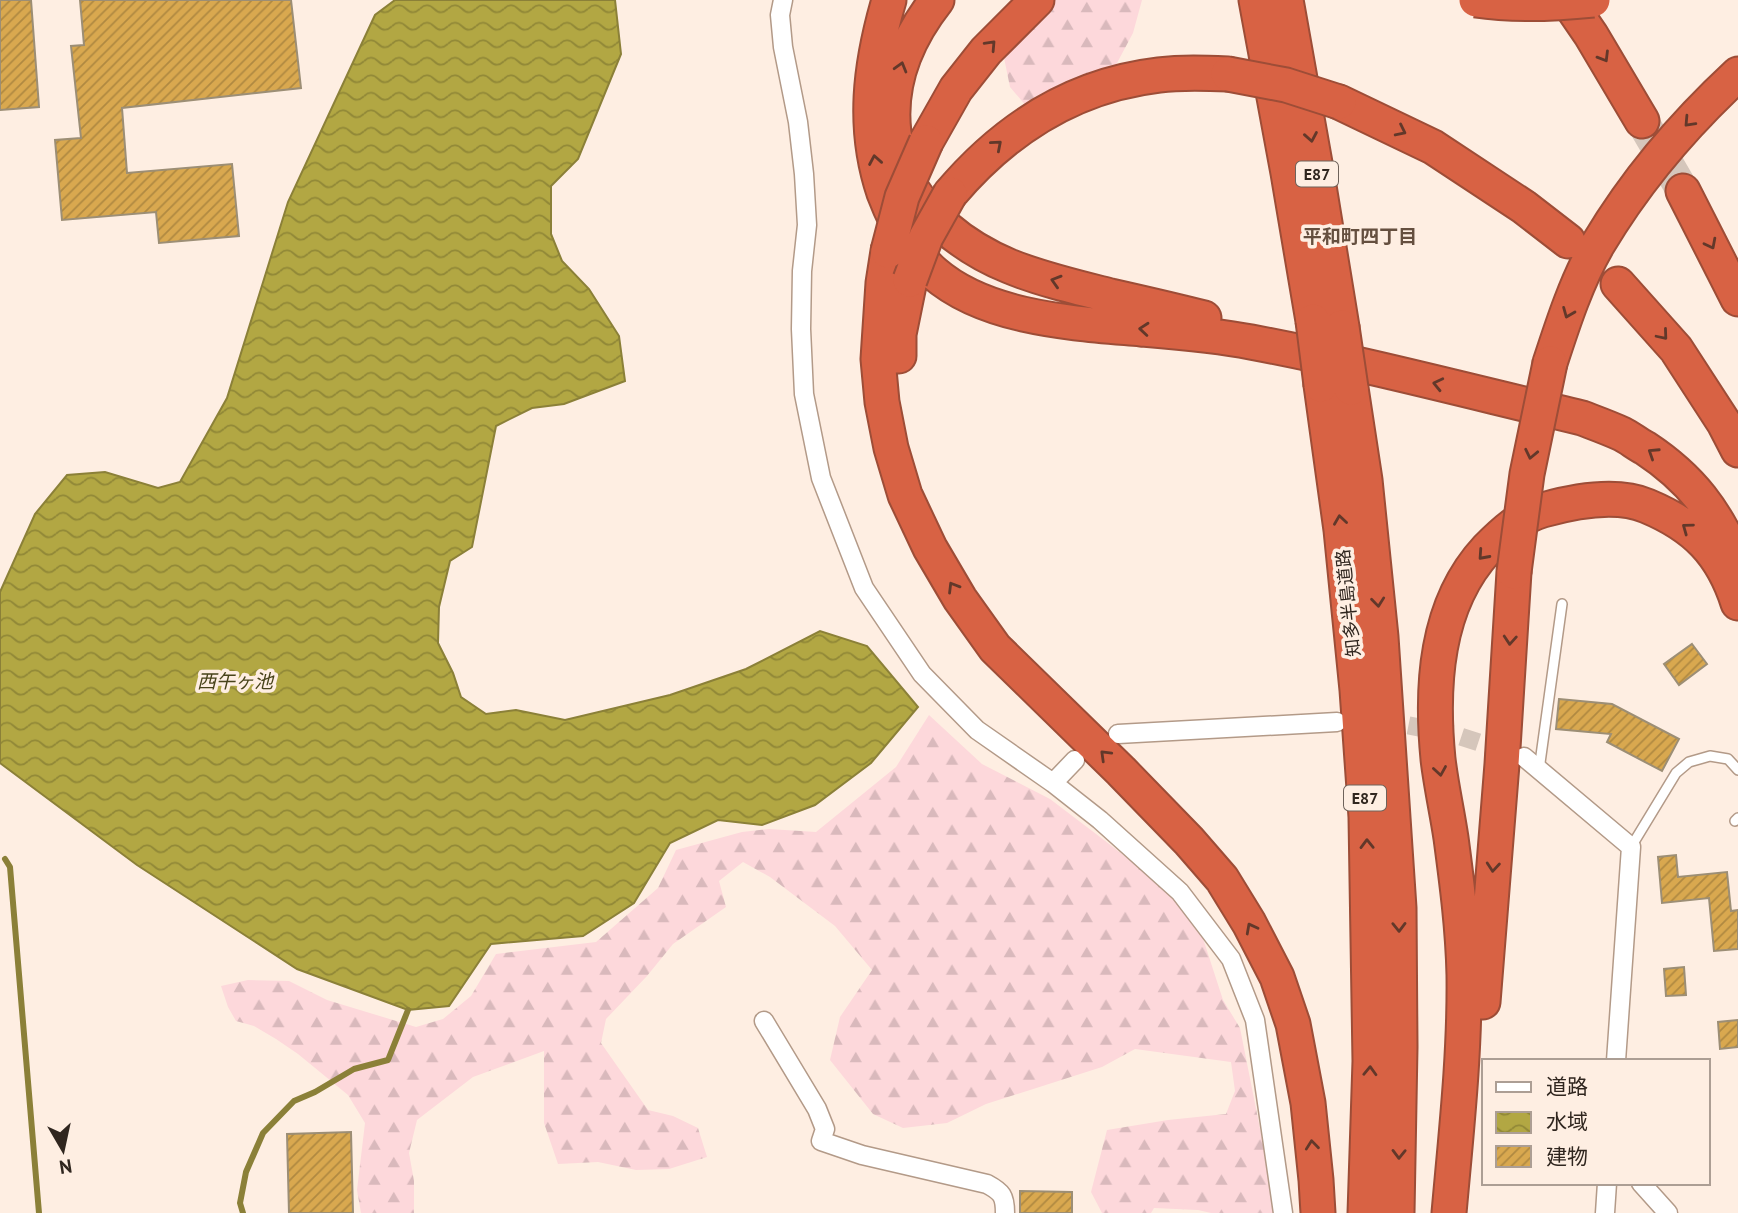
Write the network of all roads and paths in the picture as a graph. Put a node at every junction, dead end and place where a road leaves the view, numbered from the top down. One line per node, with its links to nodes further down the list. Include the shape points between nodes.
1 (783, 0): 28 (street, via 783,47 798,122 807,225 801,317 804,394 821,478 864,588 922,674 977,730)
2 (889, 0): 15 (highway, one-way to 2, via 1250,342 1032,315 960,291 934,272 908,244 890,208 871,137 874,61)
3 (937, 0): 15 (highway, one-way to 3, via 1363,357 1010,267 944,226 913,191 902,168 893,125 905,52)
4 (1037, 0): 18 (highway, one-way to 4, bridge, via 905,495 882,402 878,359 888,251 902,197 956,89)
5 (1476, 0): 7 (highway, bridge, via 1525,4)
6 (1567, 0): 10 (highway, one-way to 10)
7 (1593, 0)
8 (1273, 12): 16 (highway, 知多半島道路 / E87, bridge, via 1318,180 1327,324)
9 (1738, 74): 40 (highway, one-way to 40, bridge, via 1651,165 1597,245 1550,363 1527,474 1514,572)
10 (1642, 121)
11 (1683, 191): 14 (highway, one-way to 14)
12 (1568, 241): 18 (highway, one-way to 12, bridge, via 903,425 899,377 899,334 910,280 926,237 967,173 1007,137 1054,107 1104,86 1161,74 1228,74 1286,85 1339,102 1433,147)
13 (1618, 284): 17 (highway, one-way to 17, via 1676,349)
14 (1738, 299)
15 (1379, 370): 19 (highway, one-way to 15, via 1709,507 1685,478 1624,435 1582,418)
16 (1336, 386): 37 (highway, 知多半島道路 / E87, one-way to 16, via 1370,1061 1366,817 1341,530); 38 (highway, 知多半島道路 / E87, one-way to 38, via 1365,480 1381,637 1399,908)
17 (1738, 450)
18 (930, 548): 36 (highway, one-way to 18, via 1308,1103 1293,1024 1277,977 1249,923 1222,879 1189,841 995,648)
19 (1738, 563)
20 (1738, 603): 39 (highway, one-way to 39, via 1719,560 1693,531 1641,504 1609,499 1532,513 1501,535 1476,561 1460,587 1440,647 1435,721 1464,973 1464,1045)
21 (1562, 604): 26 (lane)
22 (1337, 722): 23 (street)
23 (1118, 734)
24 (1524, 757): 26 (street)
25 (1076, 760): 28 (street)
26 (1539, 770): 29 (street)
27 (1738, 770): 29 (lane, via 1728,759 1710,756 1689,762 1676,773)
28 (1053, 783): 35 (street, via 1180,892 1231,959 1255,1020)
29 (1631, 847): 31 (street)
30 (764, 1021): 34 (street, via 817,1110 825,1129 821,1141 987,1184 1000,1191)
31 (1616, 1059)
32 (1607, 1185): 41 (street)
33 (1643, 1185): 42 (street)
34 (1005, 1213)
35 (1283, 1213)
36 (1318, 1213)
37 (1365, 1213)
38 (1397, 1213)
39 (1449, 1213)
40 (1463, 1213)
41 (1605, 1213)
42 (1668, 1213)

